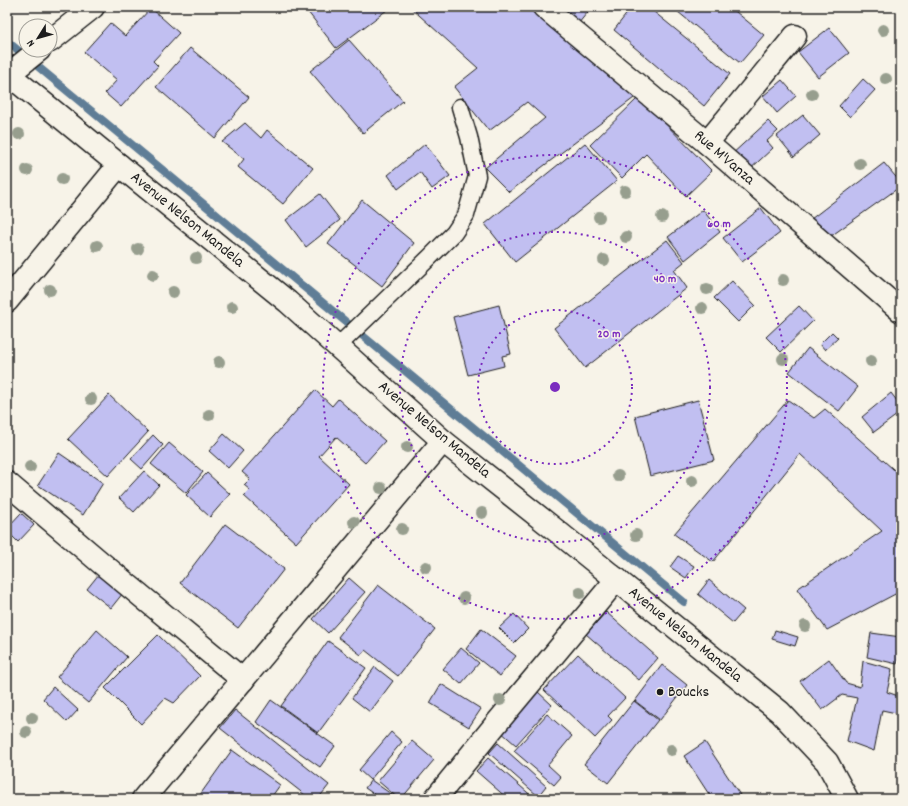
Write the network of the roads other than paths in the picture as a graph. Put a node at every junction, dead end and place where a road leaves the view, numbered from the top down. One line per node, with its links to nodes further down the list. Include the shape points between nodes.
1 (94, 7): 3 (street)
2 (544, 7): 8 (street, Rue M'Vanza)
3 (58, 35)
4 (795, 36): 8 (street)
5 (28, 58): 6 (street)
6 (8, 73): 9 (street, Avenue Nelson Mandela)
7 (460, 107): 12 (lane, via 477,176 466,215 454,233)
8 (707, 143): 11 (street, Rue M'Vanza)
9 (118, 165): 10 (street); 12 (street, Avenue Nelson Mandela, via 288,302)
10 (7, 302)
11 (901, 311)
12 (338, 346): 13 (street, Avenue Nelson Mandela)
13 (443, 442): 15 (street, Avenue Nelson Mandela); 16 (street)
14 (7, 483): 16 (street)
15 (617, 579): 18 (street); 19 (street, Avenue Nelson Mandela, via 780,712 826,762)
16 (243, 680): 17 (street)
17 (142, 799)
18 (435, 799)
19 (847, 799)

